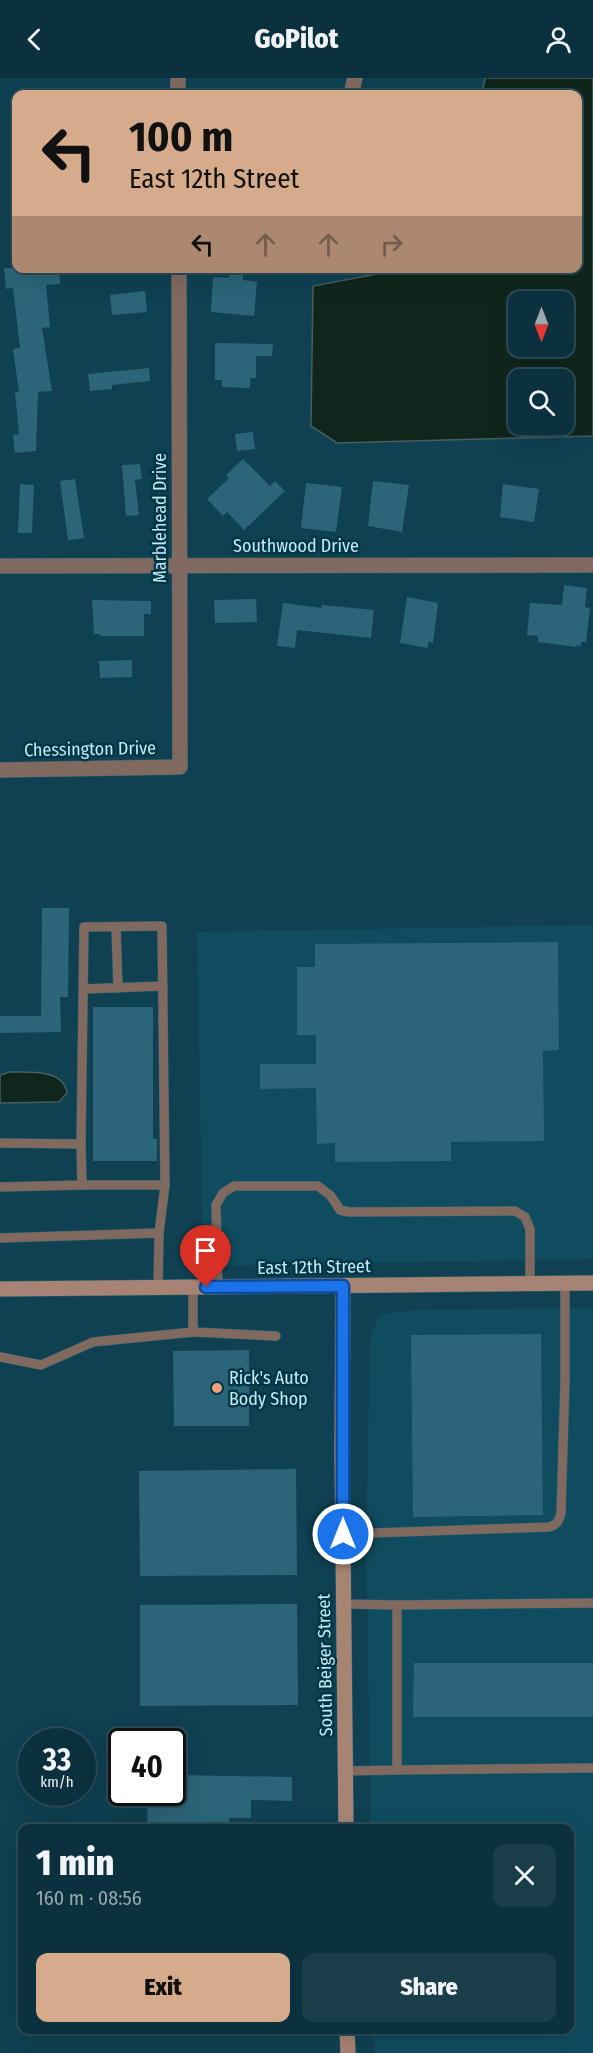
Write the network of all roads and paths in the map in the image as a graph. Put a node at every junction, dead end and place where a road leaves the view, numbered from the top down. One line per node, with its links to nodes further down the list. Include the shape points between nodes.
1 (179, 273): 4 (street, Marblehead Drive)
2 (593, 565): 4 (street, Southwood Drive)
3 (0, 566): 4 (street, Southwood Drive)
4 (180, 566): 5 (street, Marblehead Drive)
5 (180, 767): 6 (street, Chessington Drive)
6 (0, 770)
7 (116, 927): 8 (lane, via 162,926); 9 (lane); 10 (lane, via 84,927)
8 (163, 986): 9 (lane); 14 (lane)
9 (118, 988): 10 (lane)
10 (84, 989): 12 (lane)
11 (0, 1143): 12 (lane)
12 (81, 1144): 13 (lane)
13 (82, 1185): 14 (lane); 15 (lane)
14 (165, 1185): 16 (lane)
15 (0, 1187)
16 (159, 1233): 17 (lane); 24 (lane)
17 (0, 1238)
18 (565, 1283): 19 (street, East 12th Street); 20 (street, East 12th Street); 29 (lane, via 560,1520 549,1527)
19 (593, 1283)
20 (530, 1284): 21 (street, East 12th Street); 23 (lane, via 529,1222 515,1211 349,1212 339,1210 331,1196 318,1186 234,1186 223,1193 216,1205)
21 (343, 1286): 23 (street, East 12th Street); 29 (street, South Beiger Street)
22 (193, 1287): 23 (street, East 12th Street); 24 (street, East 12th Street); 26 (lane)
23 (218, 1287)
24 (158, 1288): 25 (street, East 12th Street)
25 (0, 1289)
26 (193, 1332): 27 (lane); 28 (lane, via 93,1342 41,1365)
27 (276, 1336)
28 (0, 1357)
29 (343, 1534): 31 (street, South Beiger Street)
30 (593, 1603): 32 (lane)
31 (344, 1604): 32 (lane); 35 (street, South Beiger Street)
32 (398, 1605): 34 (lane)
33 (593, 1768): 34 (lane)
34 (398, 1770): 35 (lane)
35 (345, 1771): 36 (street, South Beiger Street)
36 (346, 1824)
37 (347, 2034): 38 (street)
38 (348, 2053)

